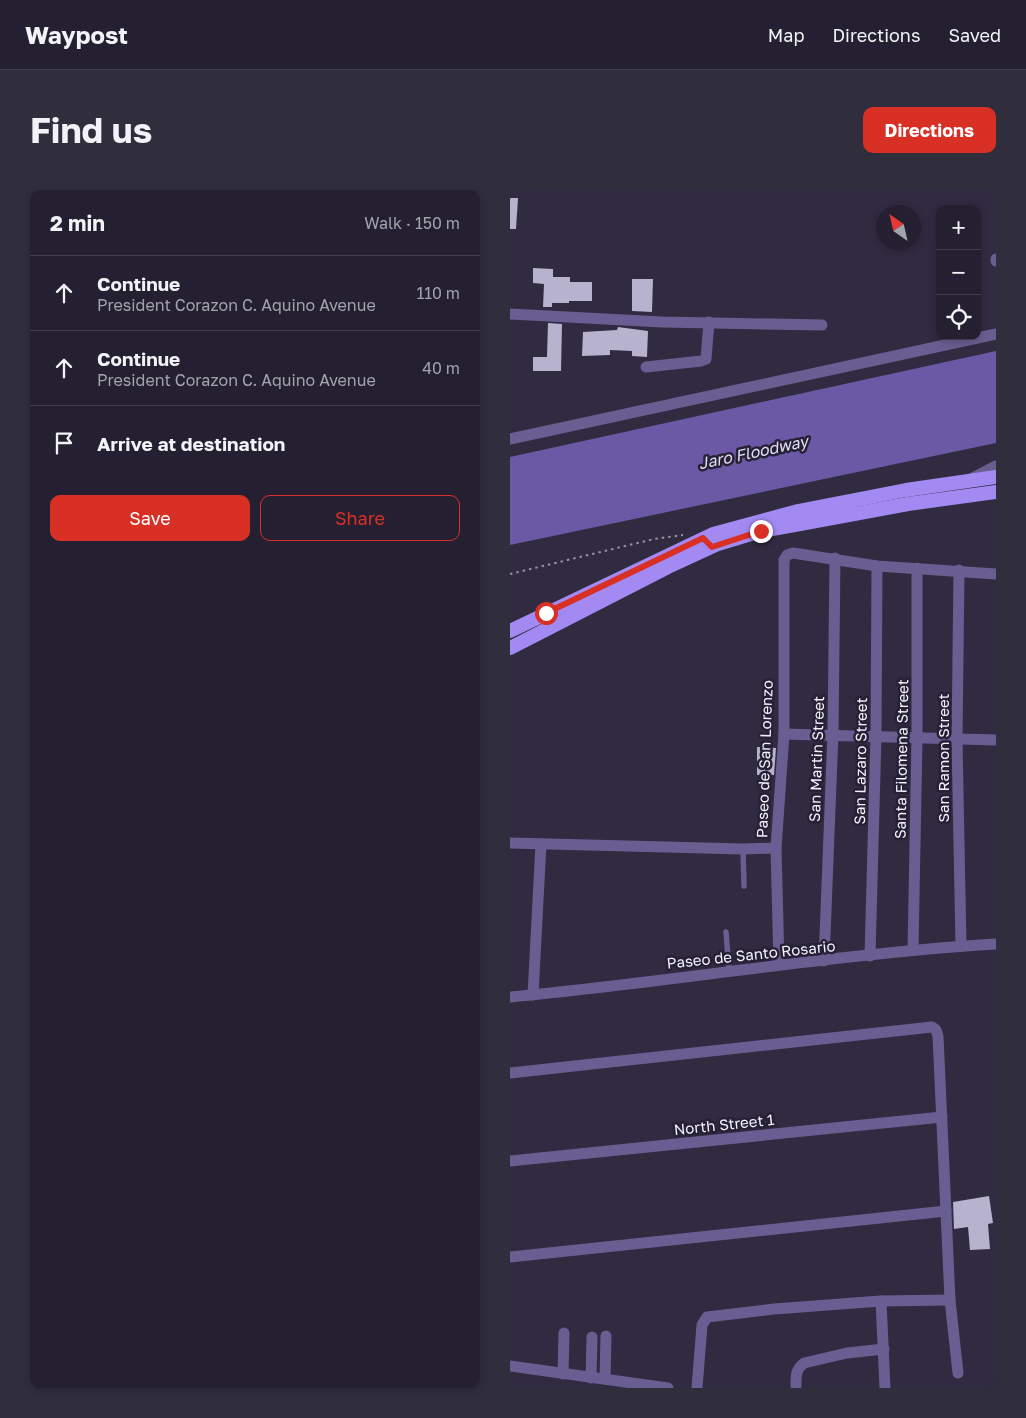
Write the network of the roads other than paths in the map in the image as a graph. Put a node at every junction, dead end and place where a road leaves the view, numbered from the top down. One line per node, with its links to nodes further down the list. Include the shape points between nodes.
1 (510, 314): 2 (street)
2 (709, 322): 3 (street); 5 (street, via 706,359)
3 (822, 325)
4 (996, 334): 6 (street)
5 (646, 367)
6 (510, 439)
7 (996, 466): 9 (street)
8 (996, 477): 9 (main road)
9 (971, 479): 10 (main road)
10 (947, 491): 11 (main road); 15 (main road, via 761,531); 15 (main road, via 798,511 758,521 703,538)
11 (996, 492)
12 (835, 558): 13 (street); 21 (street, Paseo de San Lorenzo, via 793,553 784,560); 22 (street, San Martin Street)
13 (877, 566): 14 (street); 23 (street, San Lazaro Street)
14 (917, 568): 16 (street); 24 (street, Santa Filomena Street)
15 (648, 570): 18 (main road); 19 (main road); 20 (main road)
16 (959, 570): 17 (street); 25 (street, San Ramon Street)
17 (996, 574)
18 (513, 628)
19 (510, 640)
20 (510, 648)
21 (784, 734): 22 (street); 29 (street, Paseo de San Lorenzo)
22 (833, 734): 23 (street); 37 (street, San Martin Street)
23 (876, 735): 24 (street); 36 (street, San Lazaro Street)
24 (917, 739): 25 (street); 35 (street, Santa Filomena Street)
25 (957, 740): 26 (street); 34 (street, San Ramon Street)
26 (996, 740)
27 (510, 843): 28 (street)
28 (541, 844): 30 (street); 40 (street)
29 (776, 848): 30 (street); 38 (street, Paseo de San Lorenzo)
30 (743, 850): 31 (lane)
31 (744, 886)
32 (726, 932): 39 (lane)
33 (996, 944): 34 (street, Paseo de Santo Rosario)
34 (961, 946): 35 (street, Paseo de Santo Rosario)
35 (913, 950): 36 (street, Paseo de Santo Rosario)
36 (870, 956): 37 (street, Paseo de Santo Rosario)
37 (824, 961): 38 (street, Paseo de Santo Rosario)
38 (779, 964): 39 (street, Paseo de Santo Rosario)
39 (729, 970): 40 (street, Paseo de Santo Rosario)
40 (534, 995): 41 (street, Paseo de Santo Rosario)
41 (510, 997)
42 (510, 1073): 43 (street, via 932,1027 938,1036)
43 (942, 1117): 44 (street, North Street 1); 45 (street)
44 (510, 1161)
45 (946, 1211): 46 (street); 47 (street)
46 (510, 1257)
47 (950, 1300): 48 (street); 54 (street)
48 (881, 1301): 52 (street); 59 (street, via 707,1317 702,1325)
49 (564, 1333): 55 (street)
50 (606, 1336): 57 (street)
51 (592, 1338): 56 (street)
52 (884, 1349): 60 (street, via 804,1363 796,1374); 61 (street)
53 (510, 1366): 55 (street)
54 (958, 1373)
55 (563, 1374): 56 (street)
56 (591, 1378): 57 (street)
57 (605, 1379): 58 (street)
58 (668, 1388)
59 (698, 1388)
60 (796, 1388)
61 (885, 1388)

